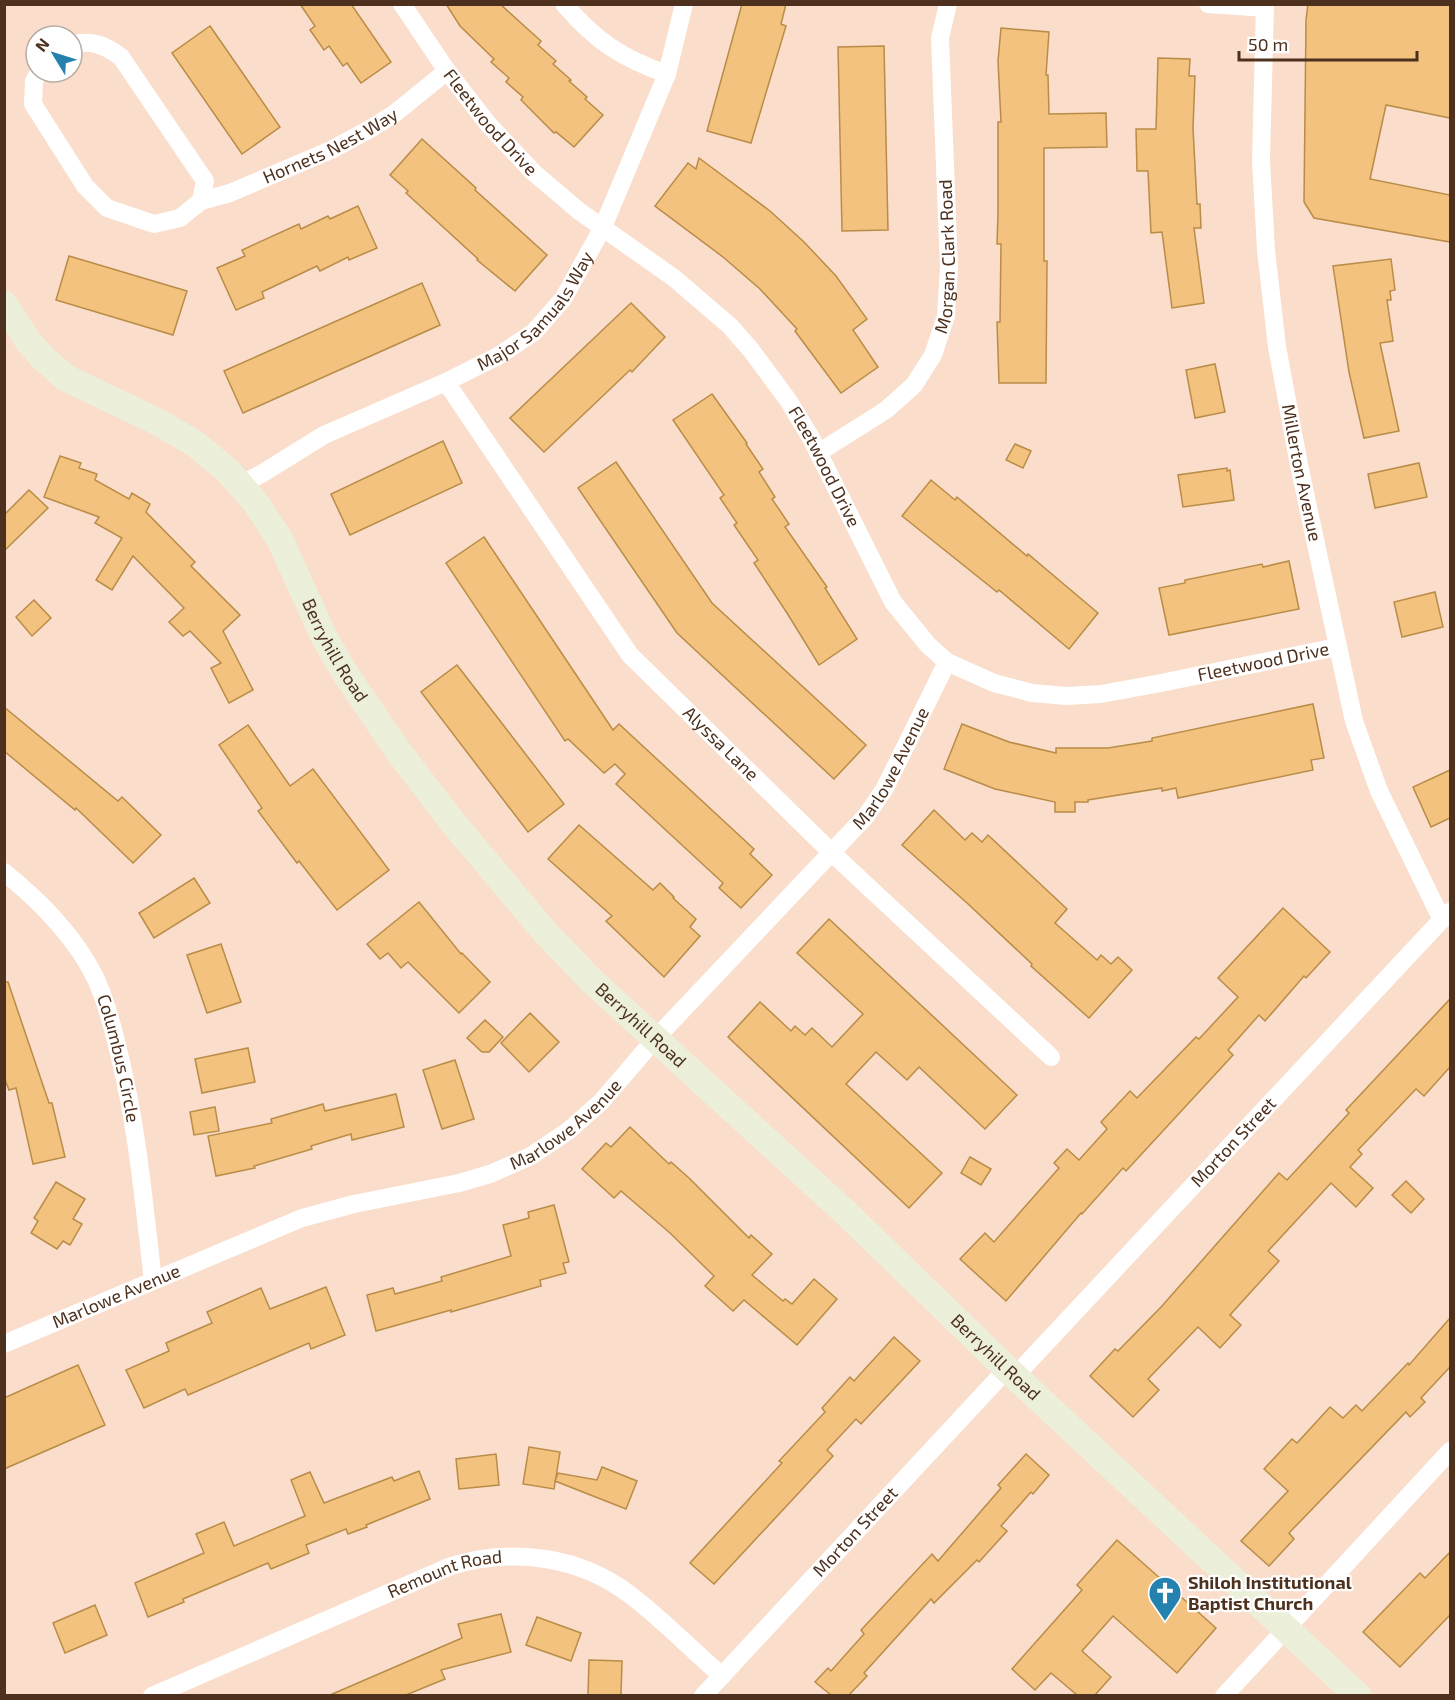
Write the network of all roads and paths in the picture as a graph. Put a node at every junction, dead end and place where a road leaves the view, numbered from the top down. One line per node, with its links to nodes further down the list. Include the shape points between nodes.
1 (402, 4): 8 (street, Fleetwood Drive)
2 (564, 4): 9 (street, via 585,28 615,51)
3 (684, 4): 9 (street, Major Samuals Way)
4 (948, 4): 15 (street, Morgan Clark Road, via 940,38 949,268 945,316 933,355 914,385 886,410)
5 (1208, 4): 6 (street)
6 (1265, 6): 17 (street, Millerton Avenue, via 1261,161 1267,261 1277,347)
7 (84, 41): 11 (street, via 108,47 121,57 205,181)
8 (447, 71): 11 (street, Hornets Nest Way, via 393,114 331,150 230,193); 12 (street, Fleetwood Drive, via 488,124 533,172)
9 (667, 74): 12 (street, Major Samuals Way)
10 (34, 84): 11 (street, Hornets Nest Way, via 33,104 85,186 108,208 154,224 180,218)
11 (201, 201)
12 (603, 227): 14 (street, Major Samuals Way, via 563,299 534,332 498,356); 15 (street, Fleetwood Drive, via 674,278 730,326 788,400)
13 (6, 313): 16 (street, Berryhill Road, via 35,350 66,378 194,443)
14 (446, 382): 16 (street, Major Samuals Way, via 324,435); 19 (street, Alyssa Lane, via 630,655)
15 (818, 453): 18 (street, Fleetwood Drive, via 893,602)
16 (240, 485): 22 (street, Berryhill Road, via 269,521 324,637 398,751 544,931)
17 (1337, 646): 18 (street, Fleetwood Drive, via 1161,683 1067,696 1032,693 994,683); 21 (street, Millerton Avenue, via 1354,721 1379,791)
18 (947, 662): 19 (street, Marlowe Avenue, via 885,788)
19 (832, 853): 22 (street, Marlowe Avenue); 23 (street, Alyssa Lane)
20 (4, 872): 24 (street, Columbus Circle, via 62,926 96,980 111,1021 129,1094)
21 (1446, 915): 26 (street, Morton Street)
22 (655, 1039): 24 (street, Marlowe Avenue, via 601,1102 531,1156 459,1183 302,1218); 26 (street, Berryhill Road, via 847,1214)
23 (1051, 1057)
24 (153, 1280): 25 (street, Marlowe Avenue)
25 (4, 1344)
26 (1011, 1372): 28 (street, Berryhill Road); 29 (street, Morton Street)
27 (1450, 1451): 28 (street)
28 (1287, 1628): 32 (street); 33 (street, Berryhill Road)
29 (722, 1676): 30 (street, Remount Road, via 632,1596 594,1573 559,1561 504,1556 451,1566); 31 (street, Morton Street)
30 (152, 1695)
31 (703, 1695)
32 (1224, 1695)
33 (1358, 1695)

